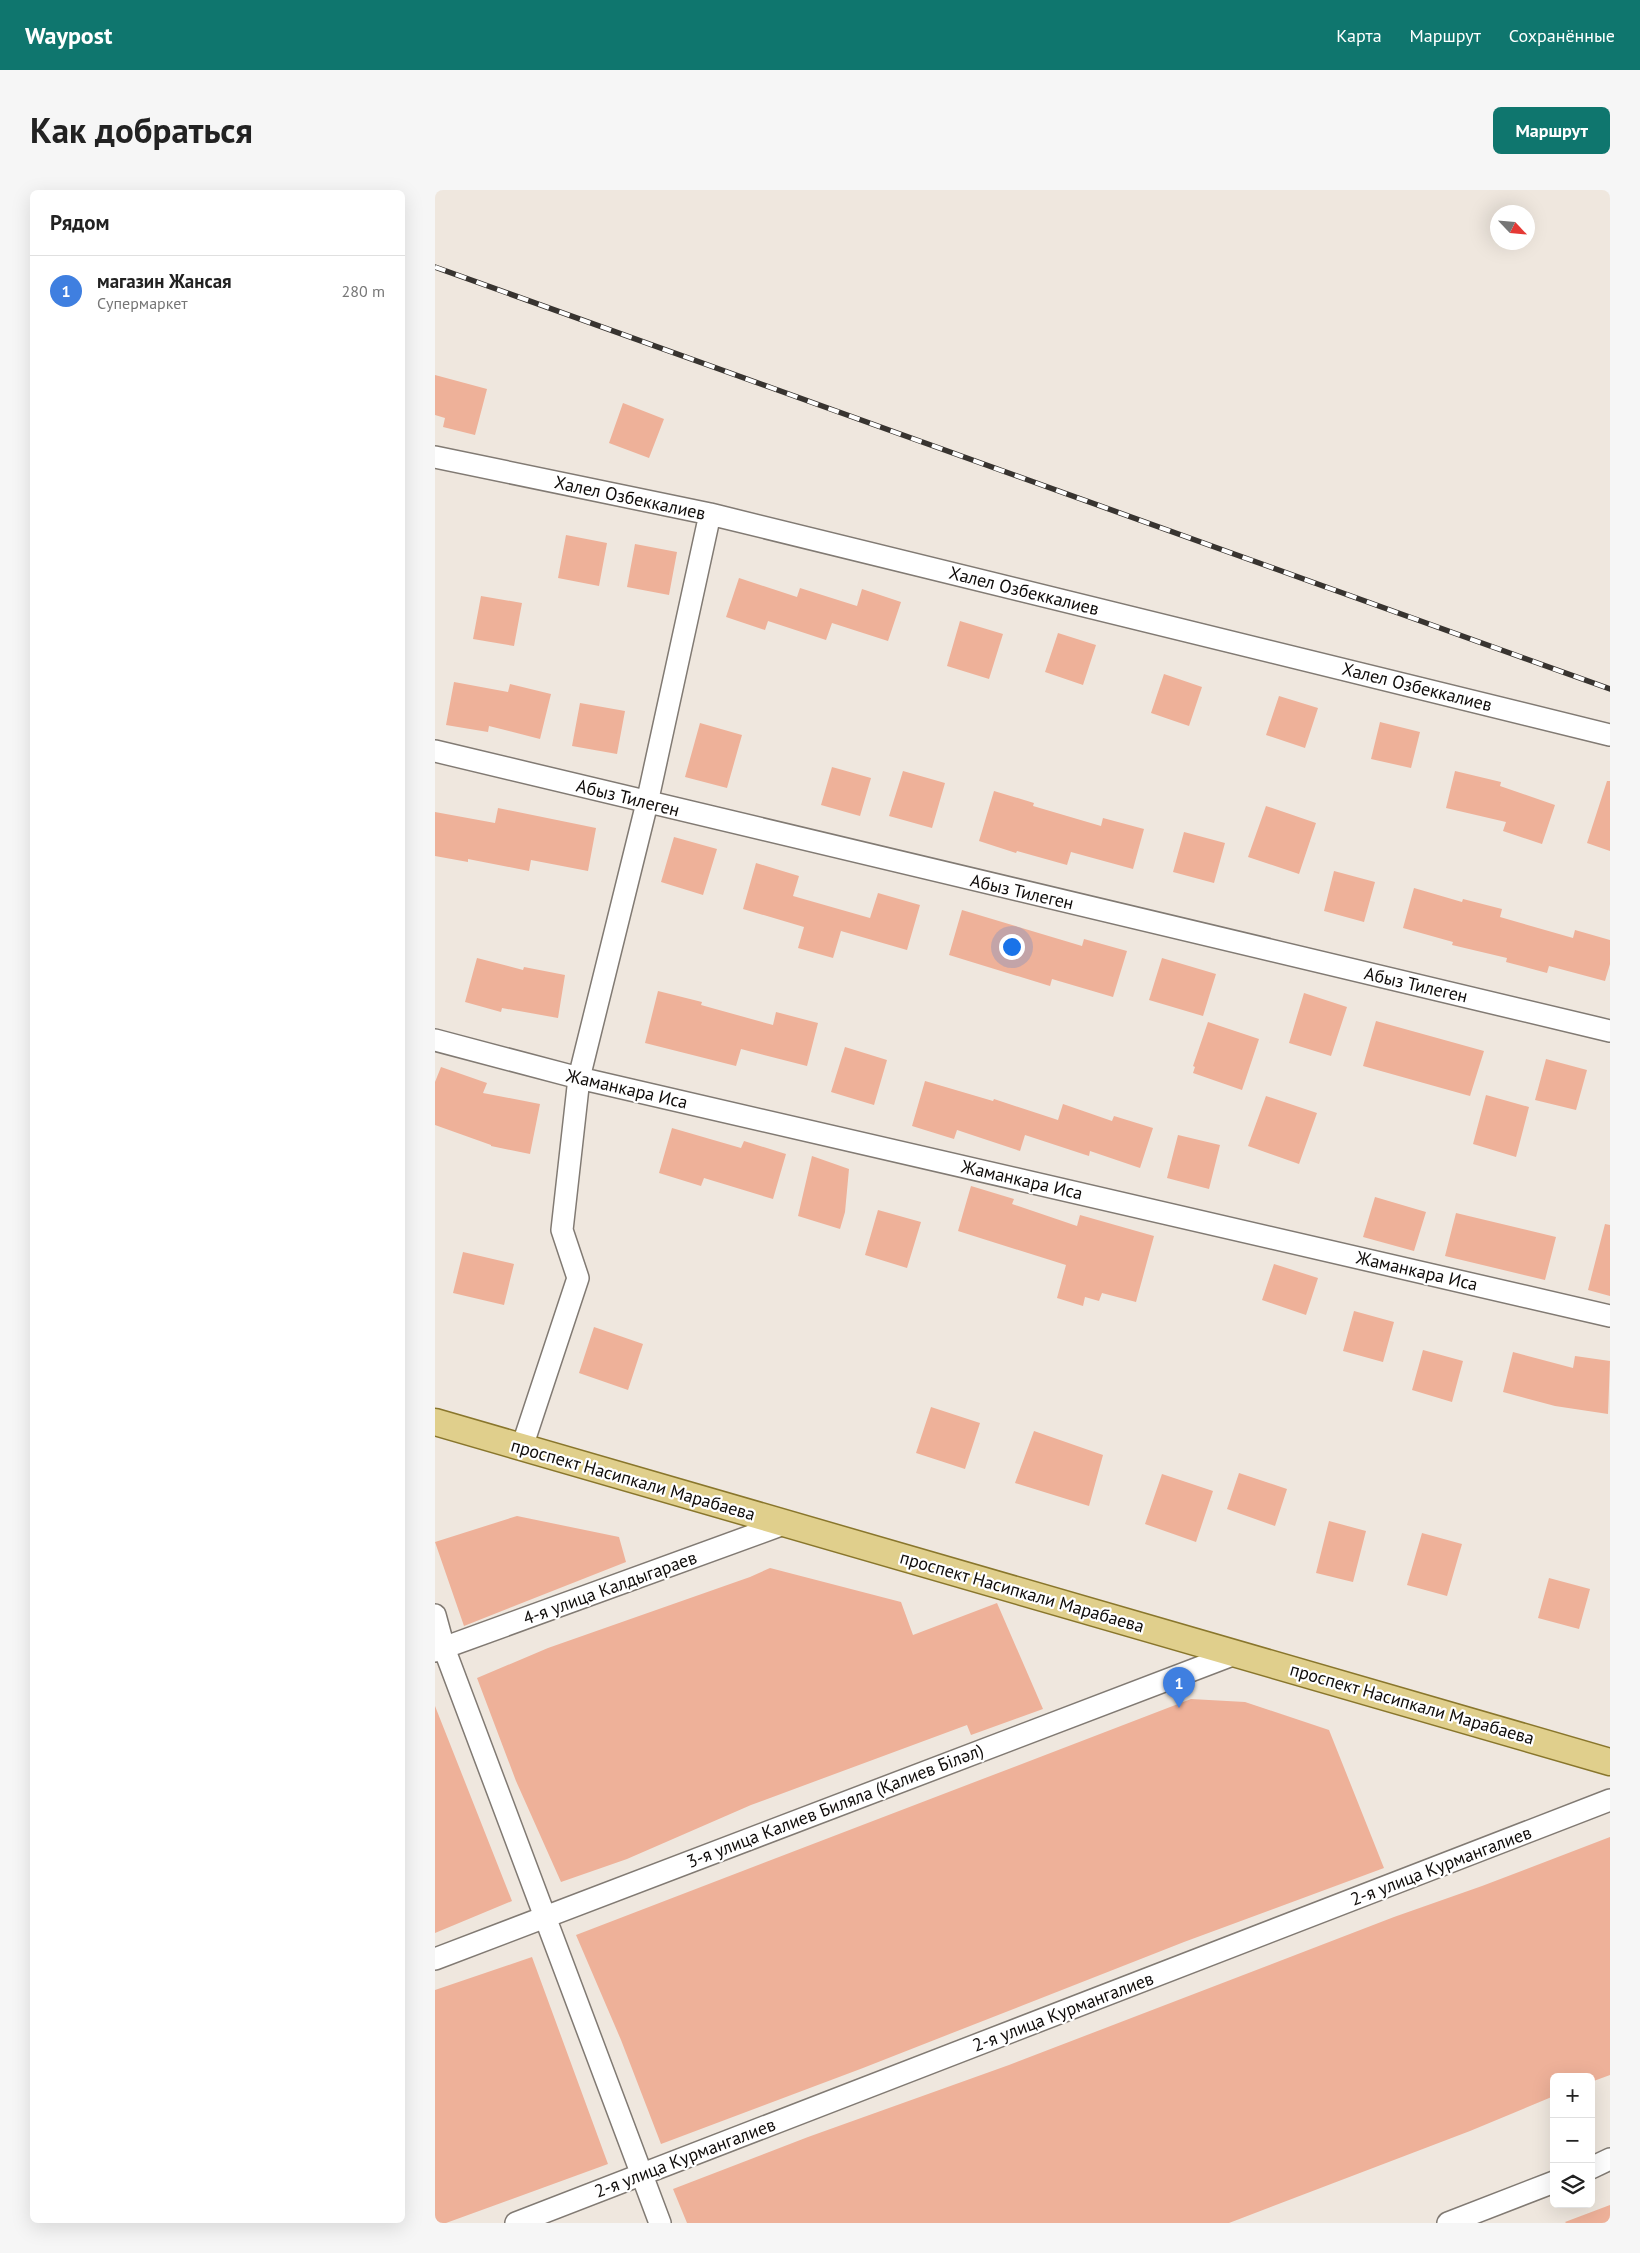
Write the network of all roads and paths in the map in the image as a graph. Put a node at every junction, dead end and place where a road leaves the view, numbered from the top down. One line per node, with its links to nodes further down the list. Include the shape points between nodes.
1 (435, 457): 2 (street, Халел Озбеккалиев)
2 (710, 514): 3 (street, Халел Озбеккалиев); 5 (street)
3 (1610, 735)
4 (435, 751): 5 (street, Абыз Тилеген)
5 (647, 803): 6 (street, Абыз Тилеген); 8 (street)
6 (1610, 1031)
7 (435, 1040): 8 (street, Жаманкара Иса)
8 (579, 1078): 9 (street, Жаманкара Иса); 11 (street, via 562,1230 578,1278)
9 (1610, 1316)
10 (435, 1422): 11 (main road, проспект Насипкали Марабаева)
11 (522, 1447): 12 (main road, проспект Насипкали Марабаева)
12 (784, 1524): 14 (street, 4-я улица Калдыгараев); 15 (main road, проспект Насипкали Марабаева)
13 (435, 1615): 14 (street)
14 (440, 1650): 18 (street)
15 (1235, 1654): 16 (main road, проспект Насипкали Марабаева); 18 (street, 3-я улица Калиев Биляла (Қалиев Біләл))
16 (1610, 1762)
17 (1610, 1800): 22 (street, 2-я улица Курмангалиев)
18 (545, 1917): 19 (street, 3-я улица Калиев Биляла (Қалиев Біләл)); 22 (street)
19 (435, 1959)
20 (1610, 2159): 21 (street)
21 (1595, 2166)
22 (642, 2175): 24 (street, 2-я улица Курмангалиев); 25 (street)
23 (1550, 2184): 26 (street)
24 (516, 2223)
25 (660, 2223)
26 (1449, 2223)

